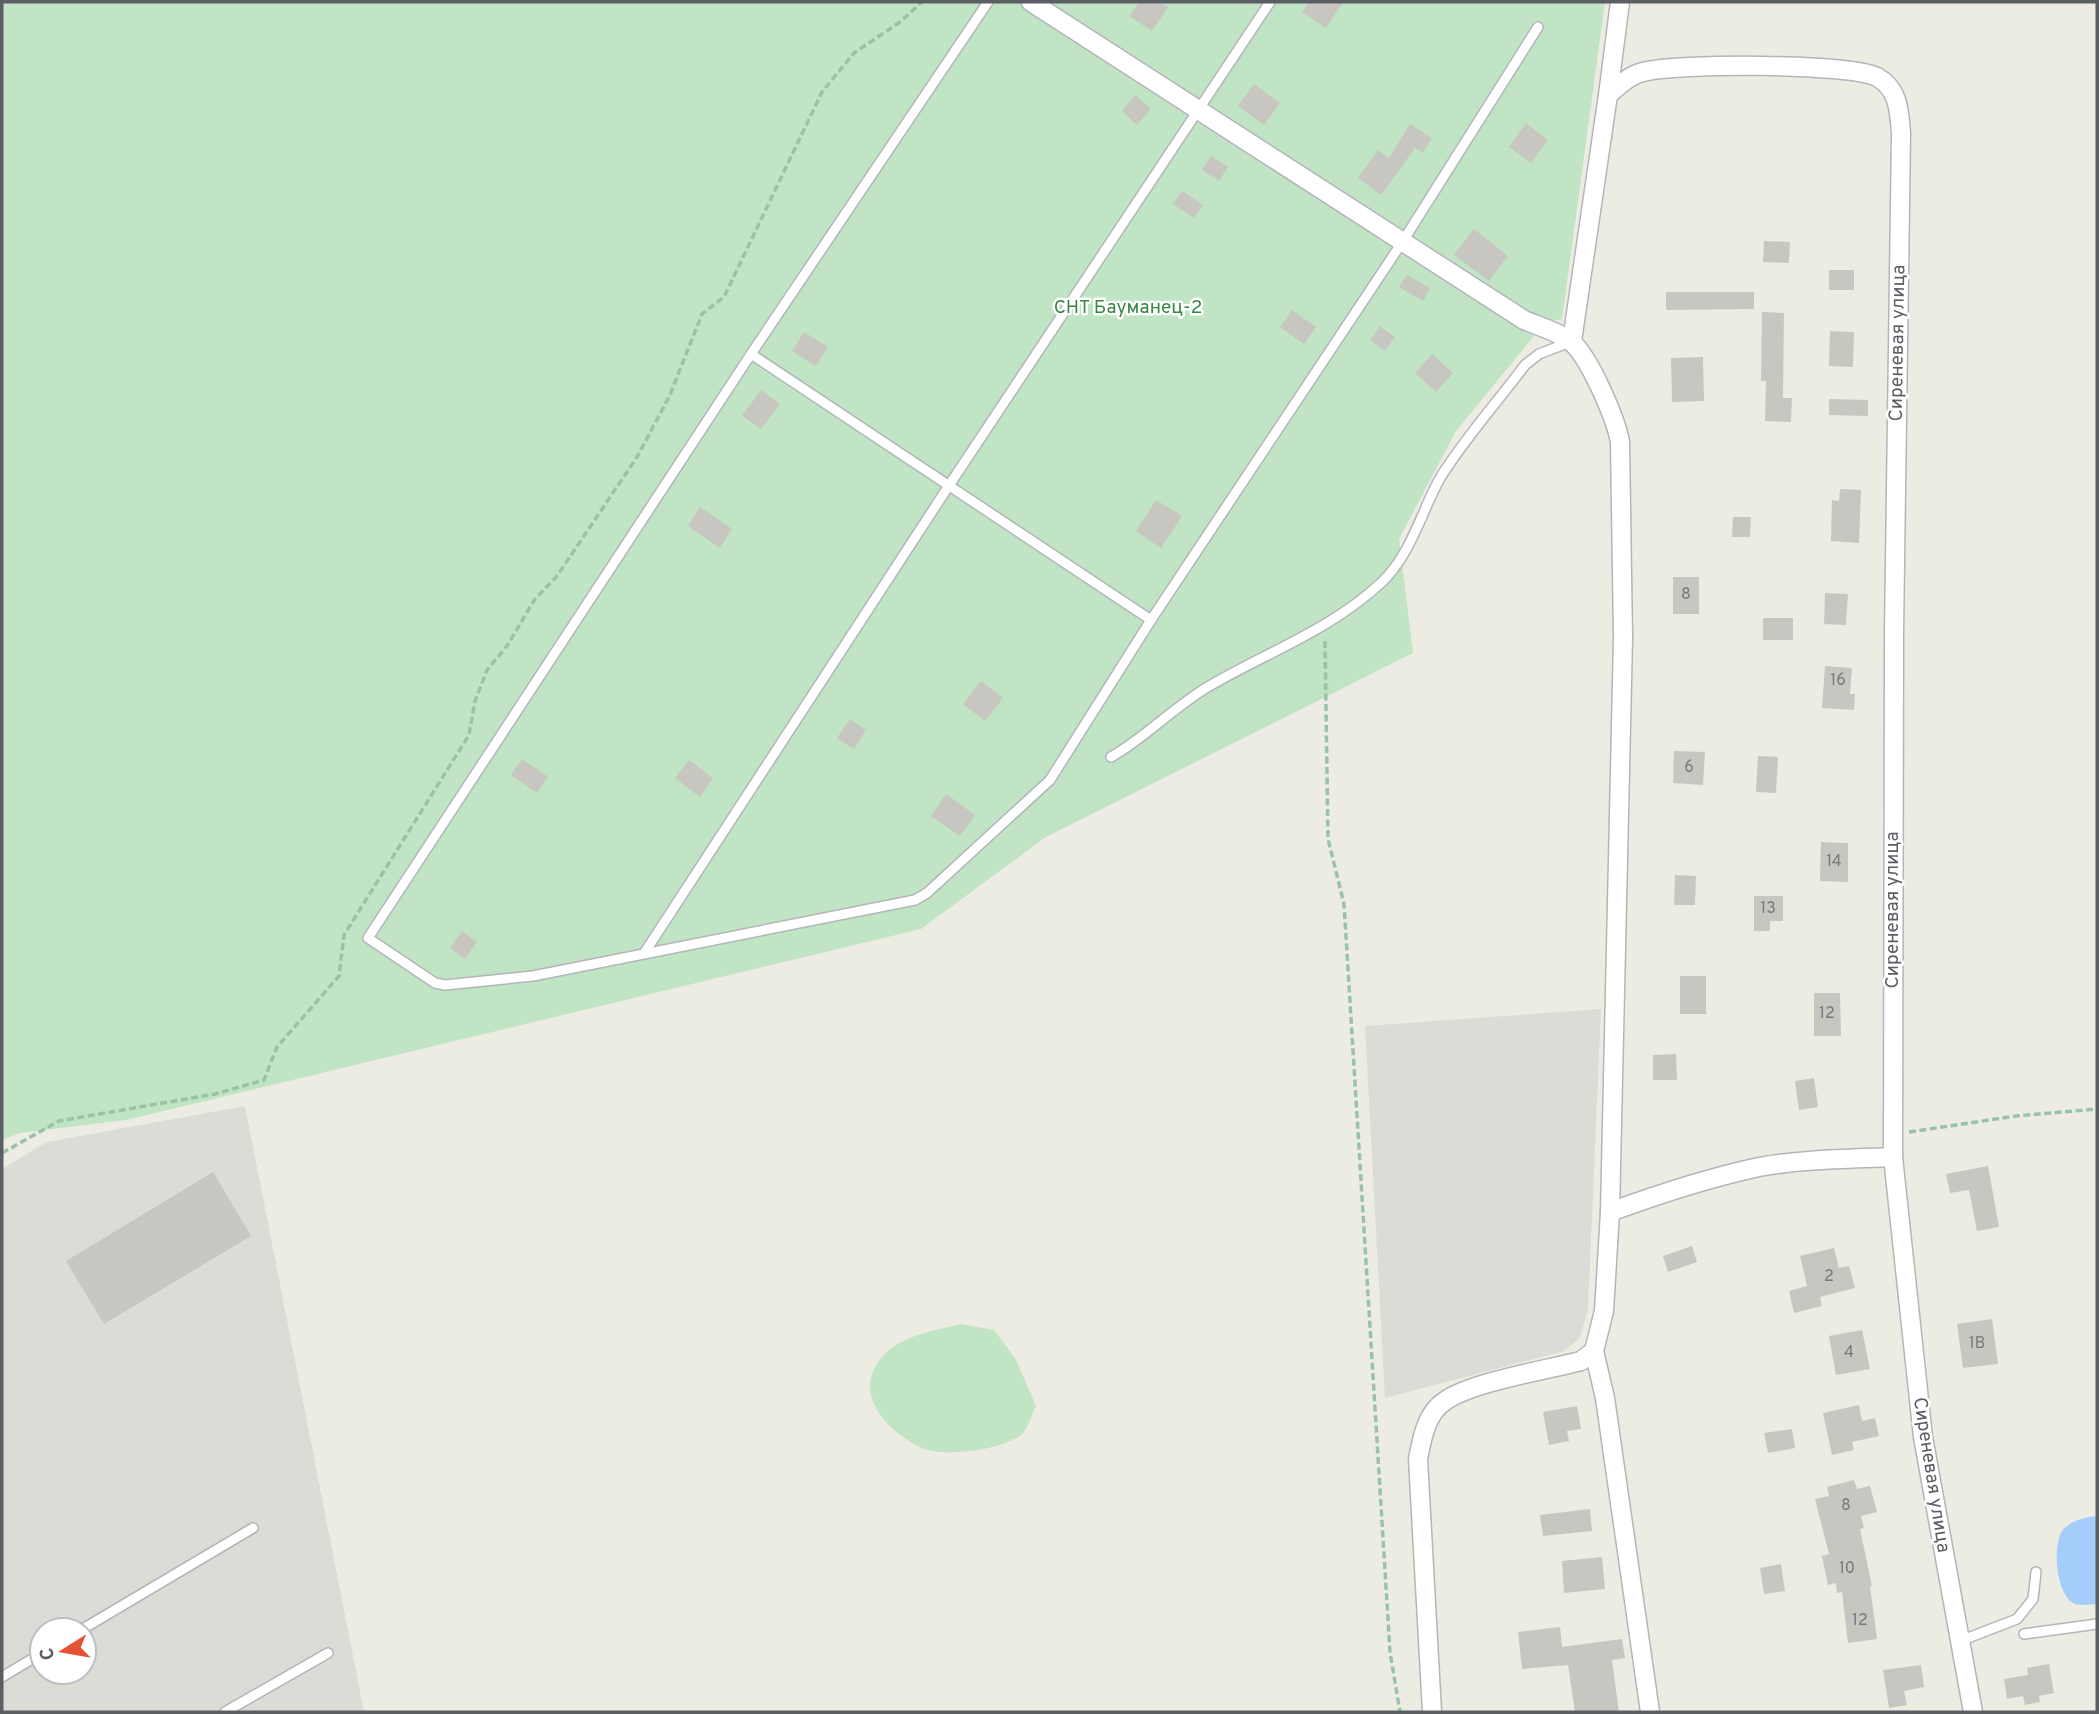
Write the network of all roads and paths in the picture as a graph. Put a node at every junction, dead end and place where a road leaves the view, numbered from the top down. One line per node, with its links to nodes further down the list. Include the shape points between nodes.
1 (922, 2): 19 (path, via 854,53 822,92 724,297 702,314 670,395 637,457 487,670 469,735 344,935 339,976 277,1047 264,1080 215,1094 59,1121)
2 (988, 2): 11 (lane)
3 (1031, 2): 8 (street)
4 (1270, 2): 8 (lane)
5 (1620, 2): 7 (street)
6 (1538, 27): 9 (lane)
7 (1608, 95): 10 (street); 18 (street, Сиреневая улица, via 1639,72 1666,67 1821,68 1877,78 1891,88 1898,103 1902,133 1894,633)
8 (1198, 110): 9 (street); 12 (lane)
9 (1403, 241): 10 (street, via 1524,320); 13 (lane)
10 (1572, 341): 14 (lane, via 1555,345 1525,365 1440,479 1413,538 1384,580); 21 (street, via 1602,389 1616,419 1620,442 1623,638)
11 (751, 354): 12 (lane); 16 (lane, via 368,938 435,983 445,985 533,976)
12 (948, 487): 13 (lane); 16 (lane)
13 (1151, 620): 16 (lane, via 1050,780 915,901)
14 (1325, 624): 15 (lane, via 1208,687); 33 (path, via 1328,839 1343,904 1390,1652)
15 (1111, 757)
16 (645, 952)
17 (2097, 1109): 18 (path)
18 (1893, 1135): 20 (street, Сиреневая улица)
19 (2, 1153)
20 (1894, 1157): 21 (street, via 1761,1167 1684,1186); 28 (street, Сиреневая улица, via 1922,1424)
21 (1610, 1212): 22 (street, via 1604,1311)
22 (1594, 1350): 34 (street, via 1581,1362 1476,1388 1444,1401 1422,1435 1418,1459); 35 (street, via 1605,1398)
23 (253, 1528): 25 (lane)
24 (2036, 1572): 28 (lane, via 2033,1599 2017,1619)
25 (98, 1620)
26 (2097, 1624): 27 (lane)
27 (2024, 1634)
28 (1960, 1641): 36 (street, Сиреневая улица)
29 (328, 1653): 32 (lane)
30 (28, 1661): 31 (lane)
31 (2, 1677)
32 (225, 1712)
33 (1400, 1712)
34 (1432, 1712)
35 (1650, 1712)
36 (1973, 1712)

